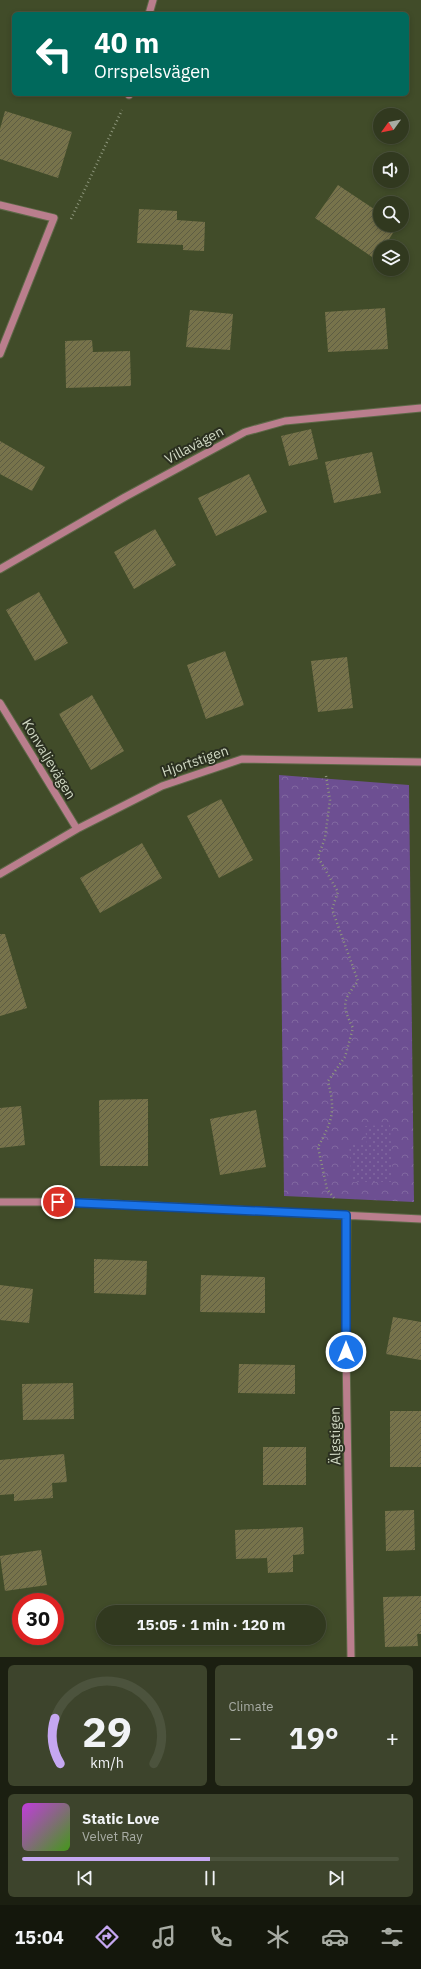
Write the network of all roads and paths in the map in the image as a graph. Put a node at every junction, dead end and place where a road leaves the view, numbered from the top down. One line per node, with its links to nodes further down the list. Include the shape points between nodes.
1 (153, 0): 2 (street)
2 (150, 12)
3 (128, 96): 5 (path, via 70,222)
4 (0, 205): 5 (street)
5 (54, 218): 6 (street)
6 (0, 354)
7 (421, 408): 8 (street, Villavägen, via 285,422 245,432)
8 (0, 569)
9 (0, 703): 12 (street, Konvaljevägen)
10 (323, 760): 11 (street, Hjortstigen); 12 (street, Hjortstigen, via 242,759 162,786); 15 (path, via 330,800 318,857 338,892 332,910 358,980 346,996 345,1012 353,1028 345,1057 328,1081 332,1098 331,1123 318,1147 326,1189)
11 (421, 762)
12 (77, 829): 13 (street, Hjortstigen)
13 (0, 874)
14 (0, 1202): 15 (street, via 72,1202)
15 (346, 1215): 16 (street); 17 (street, Älgstigen)
16 (421, 1219)
17 (351, 1657)

